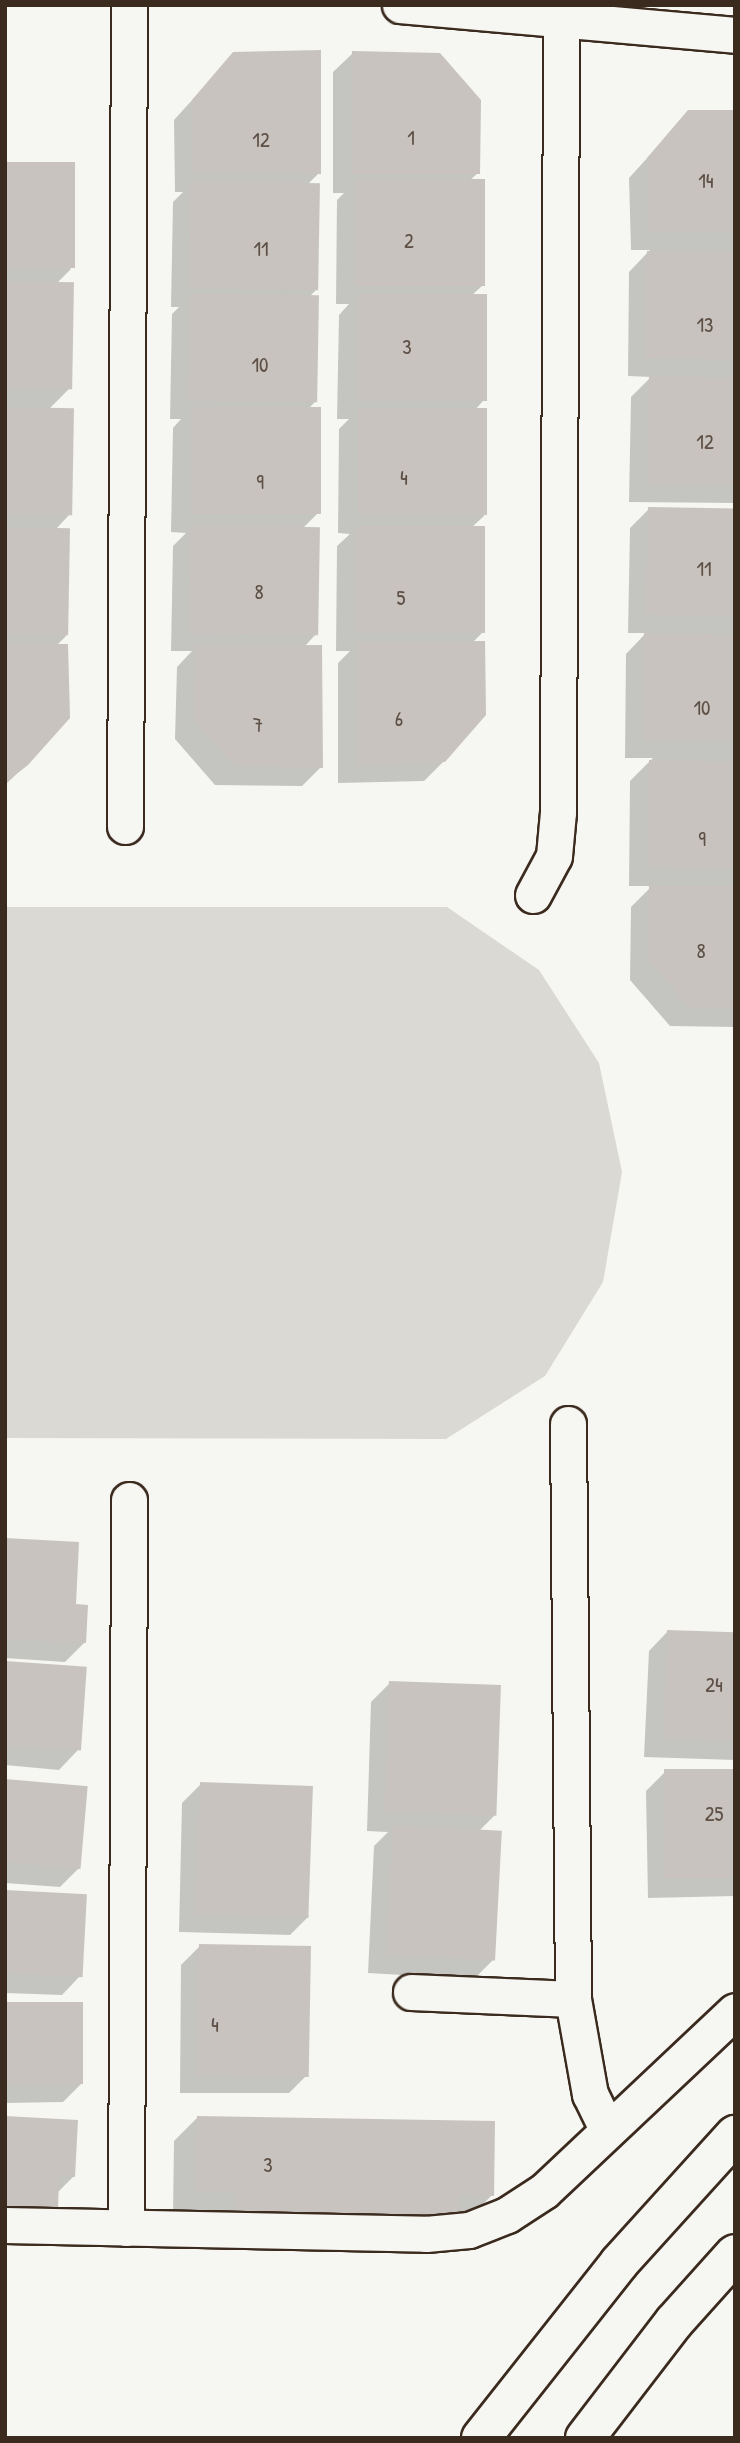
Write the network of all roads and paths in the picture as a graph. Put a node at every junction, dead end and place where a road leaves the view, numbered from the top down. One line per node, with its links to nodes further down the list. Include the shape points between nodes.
1 (129, 5): 5 (street)
2 (400, 5): 3 (street)
3 (561, 20): 4 (street); 6 (street, via 558,812 554,856)
4 (735, 34)
5 (125, 825)
6 (533, 895)
7 (568, 1424): 10 (street)
8 (129, 1500): 15 (street)
9 (412, 1981): 10 (street)
10 (573, 1988): 12 (street, via 590,2094)
11 (735, 2011): 12 (street)
12 (607, 2129): 15 (street, via 544,2191 507,2215 469,2230 426,2234)
13 (735, 2135): 17 (street, via 619,2263)
14 (5, 2225): 15 (street)
15 (126, 2228)
16 (735, 2254): 18 (street, via 674,2322)
17 (481, 2438)
18 (585, 2438)

